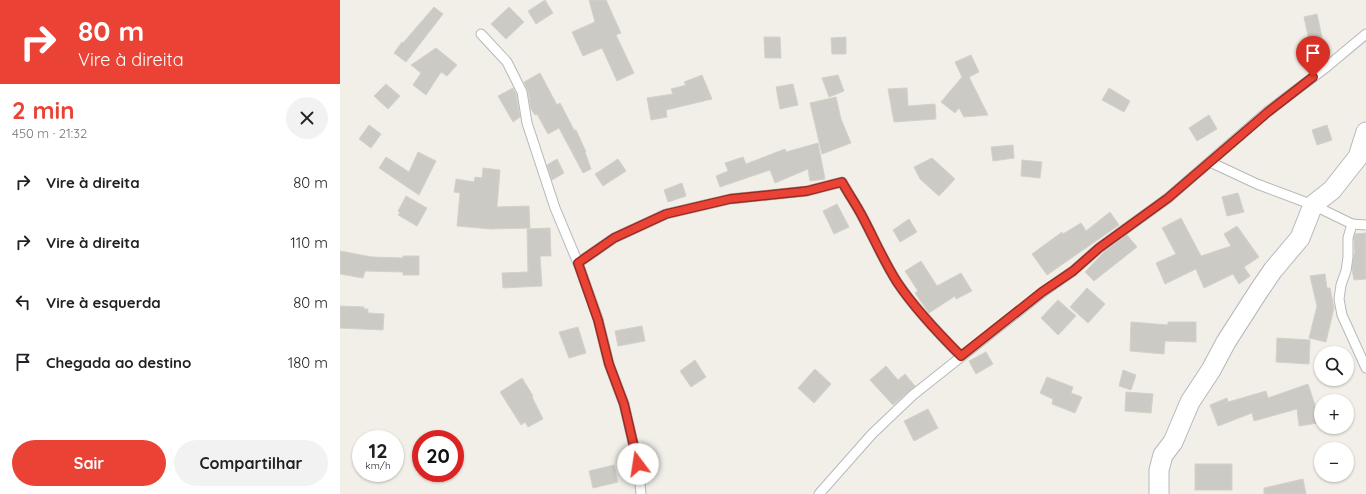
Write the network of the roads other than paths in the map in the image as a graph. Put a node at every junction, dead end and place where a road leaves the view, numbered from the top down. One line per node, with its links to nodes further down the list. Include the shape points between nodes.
1 (481, 34): 8 (lane, via 507,62 522,92 527,123 555,208)
2 (1366, 34): 4 (lane)
3 (1366, 132): 5 (street, via 1358,157 1332,190)
4 (1210, 162): 5 (lane, via 1257,184); 9 (lane, via 1168,198 1099,248 1073,271 1042,292)
5 (1313, 205): 6 (lane); 13 (street, via 1300,238 1258,292 1190,402 1173,442 1163,455 1159,470)
6 (1352, 224): 7 (lane); 10 (lane, via 1348,238 1346,271 1339,299 1342,315)
7 (1366, 225)
8 (578, 263): 9 (lane, via 614,238 666,214 730,199 807,191 842,182 913,305); 11 (lane, via 624,404 638,464)
9 (961, 356): 12 (lane, via 913,395 872,434)
10 (1366, 368)
11 (641, 494)
12 (819, 494)
13 (1159, 494)

